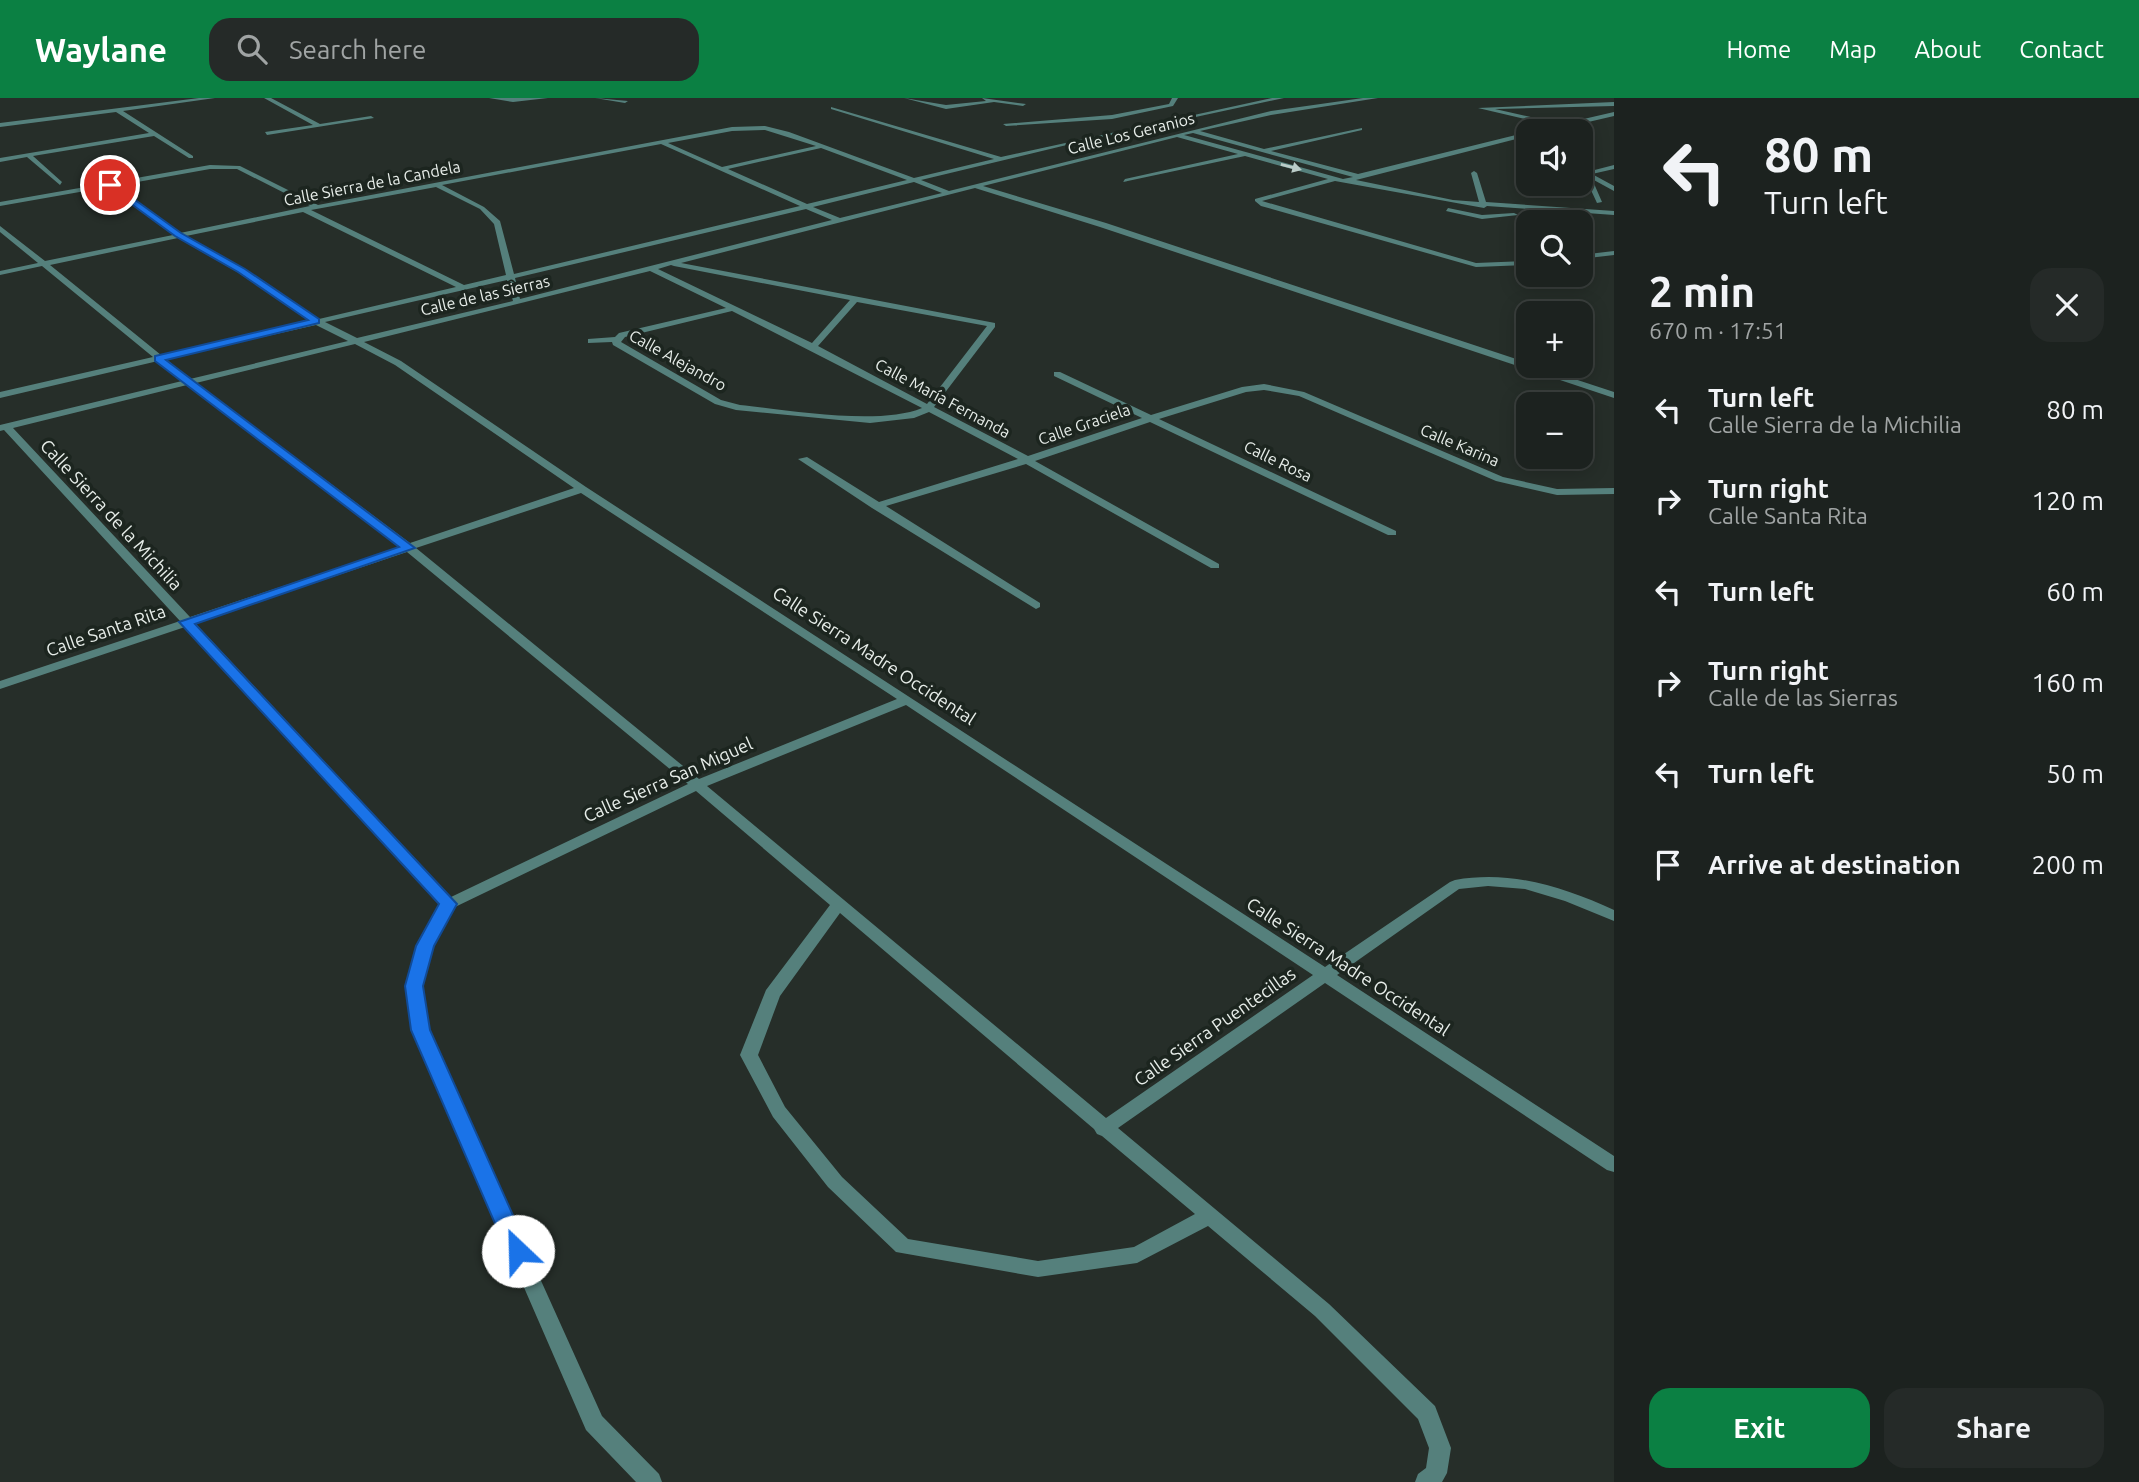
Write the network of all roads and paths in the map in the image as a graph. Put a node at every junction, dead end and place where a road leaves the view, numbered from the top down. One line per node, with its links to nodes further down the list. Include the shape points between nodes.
1 (212, 98): 17 (street)
2 (267, 98): 25 (street)
3 (492, 98): 4 (street)
4 (545, 98)
5 (598, 98): 12 (street)
6 (907, 98): 13 (street, via 946,107)
7 (979, 98): 13 (street)
8 (1152, 98): 18 (street)
9 (1175, 98): 18 (street, via 1171,105)
10 (1281, 98): 38 (street, Calle de las Sierras)
11 (1376, 98): 27 (street, Calle Los Geranios, via 1271,113)
12 (625, 101)
13 (991, 102): 14 (street)
14 (1023, 104)
15 (1614, 104): 21 (street, via 1481,107)
16 (833, 108): 38 (street)
17 (117, 110): 24 (street); 29 (street)
18 (1154, 110): 23 (street)
19 (1614, 114): 22 (street)
20 (371, 118): 25 (street)
21 (1532, 119)
22 (1592, 119)
23 (1006, 124)
24 (0, 125)
25 (318, 125): 28 (street)
26 (1360, 129): 34 (street)
27 (1194, 132): 30 (street, Calle Los Geranios); 34 (street)
28 (267, 133)
29 (153, 134): 35 (street); 37 (street)
30 (1178, 136): 36 (street); 53 (street, Calle Los Geranios)
31 (1516, 137): 44 (street)
32 (663, 143): 33 (street, Calle Sierra de la Candela, via 750,127 788,133); 41 (street); 52 (street, Calle Sierra de la Candela)
33 (818, 146): 41 (street); 46 (street, Calle Sierra de la Candela)
34 (1263, 151): 36 (street); 44 (street)
35 (28, 155): 39 (street); 50 (street)
36 (1245, 155): 47 (street, one-way to 47); 48 (street)
37 (191, 157)
38 (1002, 159): 46 (street, Calle de las Sierras)
39 (0, 160)
40 (1614, 167): 42 (street)
41 (724, 168): 60 (street)
42 (1593, 172)
43 (1474, 173): 61 (street)
44 (1358, 176): 49 (street)
45 (1593, 177): 56 (street)
46 (912, 179): 57 (street, Calle Sierra de la Candela); 60 (street, Calle de las Sierras)
47 (1336, 179): 49 (street); 73 (street, via 1257,200 1476,264)
48 (1125, 181)
49 (1348, 181): 54 (street)
50 (60, 183)
51 (110, 185): 59 (street); 62 (street, via 231,166); 68 (street, Calle Sierra Madre Occidental)
52 (438, 186): 62 (street, Calle Sierra de la Candela); 76 (street, via 497,223)
53 (977, 187): 57 (street, Calle de las Sierras); 90 (street)
54 (1383, 189): 61 (street); 63 (street, via 1474,216 1508,216)
55 (1593, 189): 58 (street)
56 (1614, 189)
57 (949, 193): 66 (street, Calle de las Sierras)
58 (1599, 202)
59 (0, 204)
60 (808, 206): 66 (street); 76 (street, Calle de las Sierras)
61 (1484, 206): 63 (street)
62 (317, 207): 64 (street, Calle Sierra de la Candela)
63 (1536, 209): 65 (street)
64 (304, 210): 68 (street, Calle Sierra de la Candela); 77 (street)
65 (1614, 213)
66 (840, 221): 72 (street, Calle de las Sierras)
67 (0, 228): 71 (street)
68 (178, 235): 71 (street, Calle Sierra de la Candela); 81 (street, Calle Sierra Madre Occidental)
69 (1614, 253): 70 (street)
70 (1593, 255)
71 (44, 263): 75 (street, Calle Sierra de la Candela); 86 (street)
72 (670, 263): 74 (street, Calle de las Sierras); 78 (street)
73 (1516, 264)
74 (651, 268): 79 (street, Calle de las Sierras); 80 (street, Calle María Fernanda)
75 (0, 273)
76 (511, 277): 77 (street, Calle de las Sierras); 79 (street)
77 (464, 288): 81 (street, Calle de las Sierras)
78 (855, 299): 85 (street); 91 (street, via 995,321)
79 (517, 302): 83 (street, Calle de las Sierras)
80 (730, 309): 82 (street, Calle Alejandro); 85 (street, Calle María Fernanda)
81 (316, 321): 83 (street, Calle Sierra Madre Occidental); 86 (street, Calle de las Sierras)
82 (617, 338): 84 (street); 91 (street, Calle Alejandro, via 621,348 739,408 870,420)
83 (353, 341): 88 (street, Calle de las Sierras); 96 (street, Calle Sierra Madre Occidental, via 398,363)
84 (591, 341)
85 (813, 347): 91 (street, Calle María Fernanda)
86 (158, 359): 88 (street); 89 (street, Calle de las Sierras)
87 (1057, 374): 92 (street, Calle Rosa)
88 (187, 381): 93 (street, Calle de las Sierras); 100 (street)
89 (0, 395)
90 (1614, 395)
91 (928, 409): 95 (street, Calle María Fernanda)
92 (1151, 418): 95 (street, Calle Graciela); 97 (street, Calle Karina, via 1245,389 1273,388 1301,394 1500,479 1557,492); 99 (street, Calle Rosa)
93 (3, 427): 103 (street, Calle Sierra de la Michilia)
94 (803, 459): 98 (street)
95 (1027, 460): 98 (street, Calle Graciela); 101 (street, Calle María Fernanda)
96 (582, 489): 100 (street, Calle Santa Rita); 105 (street, Calle Sierra Madre Occidental)
97 (1614, 491)
98 (876, 506): 102 (street)
99 (1392, 533)
100 (409, 548): 103 (street, Calle Santa Rita); 106 (street)
101 (1214, 566)
102 (1036, 605)
103 (186, 622): 104 (street, Calle Santa Rita); 107 (street, Calle Sierra de la Michilia)
104 (0, 685)
105 (907, 700): 106 (street, Calle Sierra San Miguel); 110 (street, Calle Sierra Madre Occidental)
106 (697, 785): 107 (street, Calle Sierra San Miguel); 108 (street)
107 (449, 904): 114 (street, via 425,946 414,986 420,1030 594,1423)
108 (838, 905): 111 (street); 113 (street, via 772,994 749,1055 779,1112 835,1182 902,1246 1038,1269 1137,1255)
109 (1614, 916): 110 (street, Calle Sierra Puentecillas, via 1536,886 1492,880 1455,885)
110 (1322, 974): 111 (street, Calle Sierra Puentecillas); 112 (street, Calle Sierra Madre Occidental)
111 (1103, 1129): 113 (street)
112 (1614, 1165)
113 (1209, 1216): 115 (street, via 1322,1310 1427,1413 1440,1448 1436,1473)
114 (651, 1482)
115 (1426, 1482)

